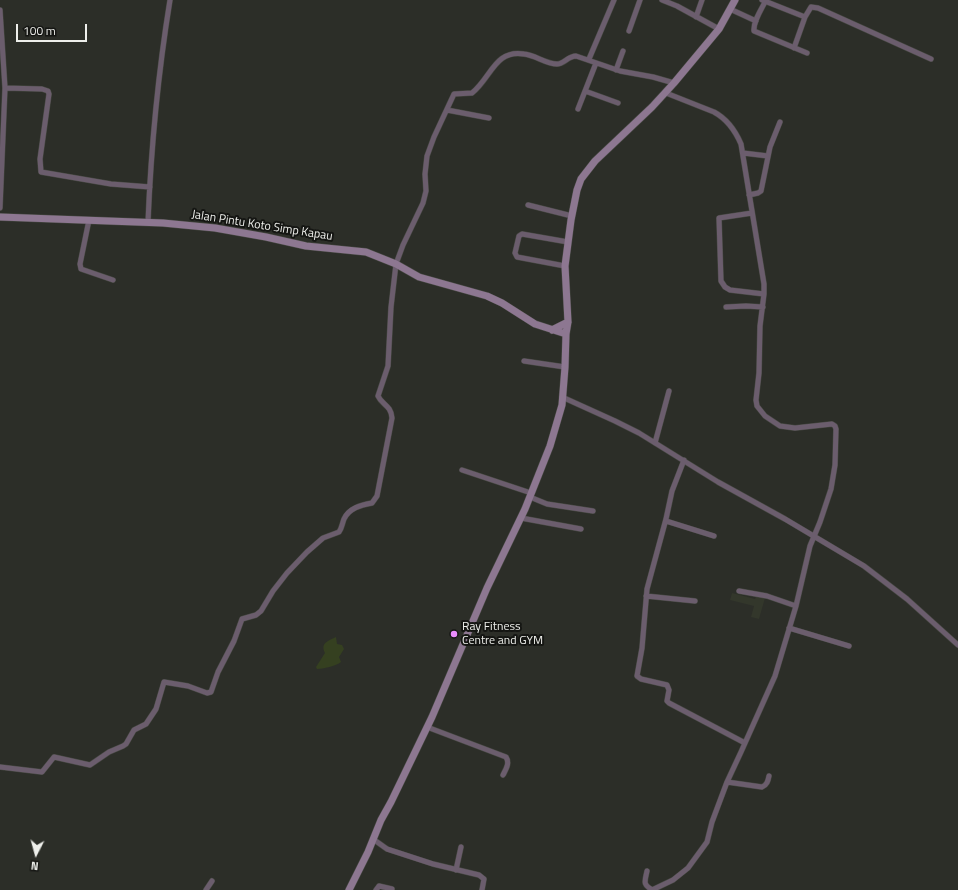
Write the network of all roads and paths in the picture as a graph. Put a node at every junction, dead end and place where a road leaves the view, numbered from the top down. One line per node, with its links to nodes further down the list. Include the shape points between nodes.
1 (170, 0): 34 (street, via 159,82)
2 (614, 0): 19 (street)
3 (640, 0): 15 (street)
4 (662, 0): 8 (street)
5 (702, 0): 11 (street)
6 (734, 0): 9 (street)
7 (764, 1): 12 (street); 13 (street)
8 (674, 2): 11 (street)
9 (730, 9): 13 (street); 14 (street)
10 (0, 10): 24 (street)
11 (696, 17): 14 (street)
12 (805, 17): 16 (street); 20 (street, via 811,7 818,8)
13 (756, 21): 16 (street, via 756,33)
14 (719, 29): 23 (street)
15 (629, 31)
16 (794, 48): 18 (street)
17 (623, 51): 22 (street)
18 (807, 53)
19 (589, 59): 21 (street); 29 (street, via 571,56 557,64 525,54 504,56 472,93 454,94)
20 (931, 59)
21 (596, 63): 22 (street); 25 (street)
22 (616, 70): 23 (street, via 652,76)
23 (674, 83): 26 (street)
24 (5, 88): 34 (street, via 48,91 40,159 41,172 111,184); 37 (street)
25 (585, 91): 27 (street); 28 (street)
26 (666, 93): 32 (street, via 721,116 738,136); 39 (street, via 589,168 577,190)
27 (618, 103)
28 (578, 109)
29 (447, 110): 30 (street); 44 (street, via 427,156 423,203)
30 (489, 118)
31 (780, 122): 33 (street)
32 (743, 154): 33 (street); 35 (street)
33 (768, 156): 35 (street, via 761,192)
34 (150, 187): 42 (street)
35 (749, 195): 38 (street)
36 (528, 205): 39 (street)
37 (0, 208)
38 (752, 213): 47 (street); 47 (street, via 719,218 721,281 730,290)
39 (572, 216): 43 (street)
40 (0, 217): 41 (street, Jalan Pintu Koto Simp Kapau)
41 (89, 220): 42 (street, Jalan Pintu Koto Simp Kapau); 46 (street, via 81,269)
42 (148, 222): 44 (street, Jalan Pintu Koto Simp Kapau, via 215,228 306,246 366,252)
43 (568, 242): 45 (street); 45 (street, via 522,234 519,236 515,253 517,257)
44 (396, 264): 51 (street, Jalan Pintu Koto Simp Kapau, via 420,277 487,296 535,324); 76 (street, via 388,366 378,396 391,410 392,418 375,500 348,513 339,532 323,538 307,552 287,573 261,611 242,619 211,692 164,682 156,709 146,724 134,730 126,744 90,765 54,757 42,772)
45 (565, 266): 50 (street)
46 (113, 280)
47 (764, 294): 49 (street)
48 (726, 307): 49 (street)
49 (763, 308): 66 (street, via 757,406 765,416 780,426 795,428 832,424 836,429 832,481 825,510)
50 (568, 322): 51 (street); 52 (street)
51 (552, 330): 52 (street, Jalan Pintu Koto Simp Kapau)
52 (566, 334): 54 (street)
53 (524, 361): 54 (street)
54 (565, 367): 56 (street)
55 (669, 391): 57 (street)
56 (562, 397): 57 (street, via 616,421); 60 (street, via 552,439)
57 (655, 443): 58 (street)
58 (684, 460): 63 (street, via 672,491); 66 (street)
59 (462, 470): 60 (street)
60 (531, 495): 61 (street, via 547,504); 62 (street)
61 (593, 511)
62 (521, 518): 64 (street); 74 (street, via 487,588)
63 (666, 521): 65 (street); 68 (street)
64 (582, 530)
65 (714, 536)
66 (814, 537): 70 (street); 72 (street, via 886,581)
67 (739, 591): 70 (street, via 768,596)
68 (646, 596): 69 (street); 75 (street, via 637,676 667,685 669,703)
69 (695, 601)
70 (796, 606): 71 (street)
71 (789, 628): 73 (street); 75 (street, via 775,676)
72 (958, 645)
73 (849, 646)
74 (427, 727): 77 (street, via 506,757 508,764); 80 (street)
75 (746, 743): 79 (street)
76 (0, 767)
77 (503, 775)
78 (769, 776): 79 (street, via 767,784 762,787)
79 (727, 782): 90 (street, via 704,848 688,868)
80 (373, 839): 82 (street, via 387,849); 87 (street)
81 (461, 846): 82 (street)
82 (456, 870): 89 (street, via 482,877)
83 (647, 871): 90 (street, via 645,884)
84 (212, 881): 86 (street)
85 (392, 889): 88 (street, via 379,886)
86 (206, 890)
87 (349, 890)
88 (376, 890)
89 (482, 890)
90 (652, 890)

